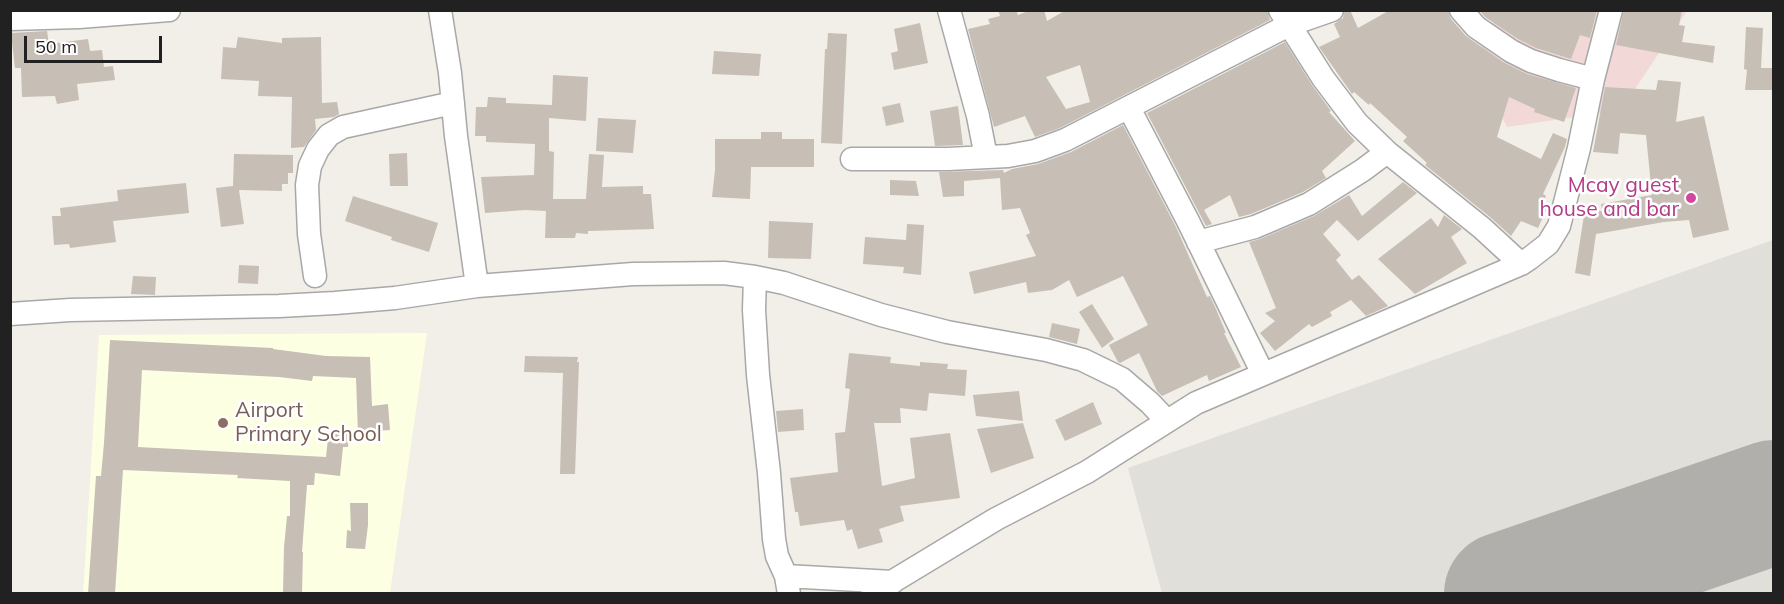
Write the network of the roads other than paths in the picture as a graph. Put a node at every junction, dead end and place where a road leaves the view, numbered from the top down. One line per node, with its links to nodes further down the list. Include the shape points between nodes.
1 (169, 10): 8 (street)
2 (440, 10): 10 (street)
3 (949, 10): 13 (street)
4 (1332, 10): 7 (street)
5 (1461, 10): 9 (street, via 1476,27 1510,51)
6 (1611, 10): 9 (street)
7 (1285, 18): 11 (street, via 1245,47); 12 (street, via 1338,99)
8 (10, 19)
9 (1593, 79): 16 (street, via 1559,226 1548,244)
10 (453, 103): 17 (street, via 343,127 323,142 310,165 307,185); 19 (street)
11 (1129, 108): 13 (street, via 1035,151); 15 (street)
12 (1387, 152): 15 (street, via 1309,204 1255,227); 16 (street)
13 (986, 157): 14 (street)
14 (852, 159)
15 (1198, 242): 21 (street)
16 (1521, 264): 21 (street)
17 (315, 276)
18 (754, 277): 19 (street, via 724,273 633,274); 22 (street, via 947,332 1083,360 1122,379); 24 (street, via 758,375 774,539)
19 (477, 286): 20 (street, via 335,303)
20 (10, 314)
21 (1263, 374): 22 (street)
22 (1167, 421): 23 (street, via 1087,472 996,519)
23 (893, 582): 24 (street); 25 (street)
24 (788, 585)
25 (872, 594)

